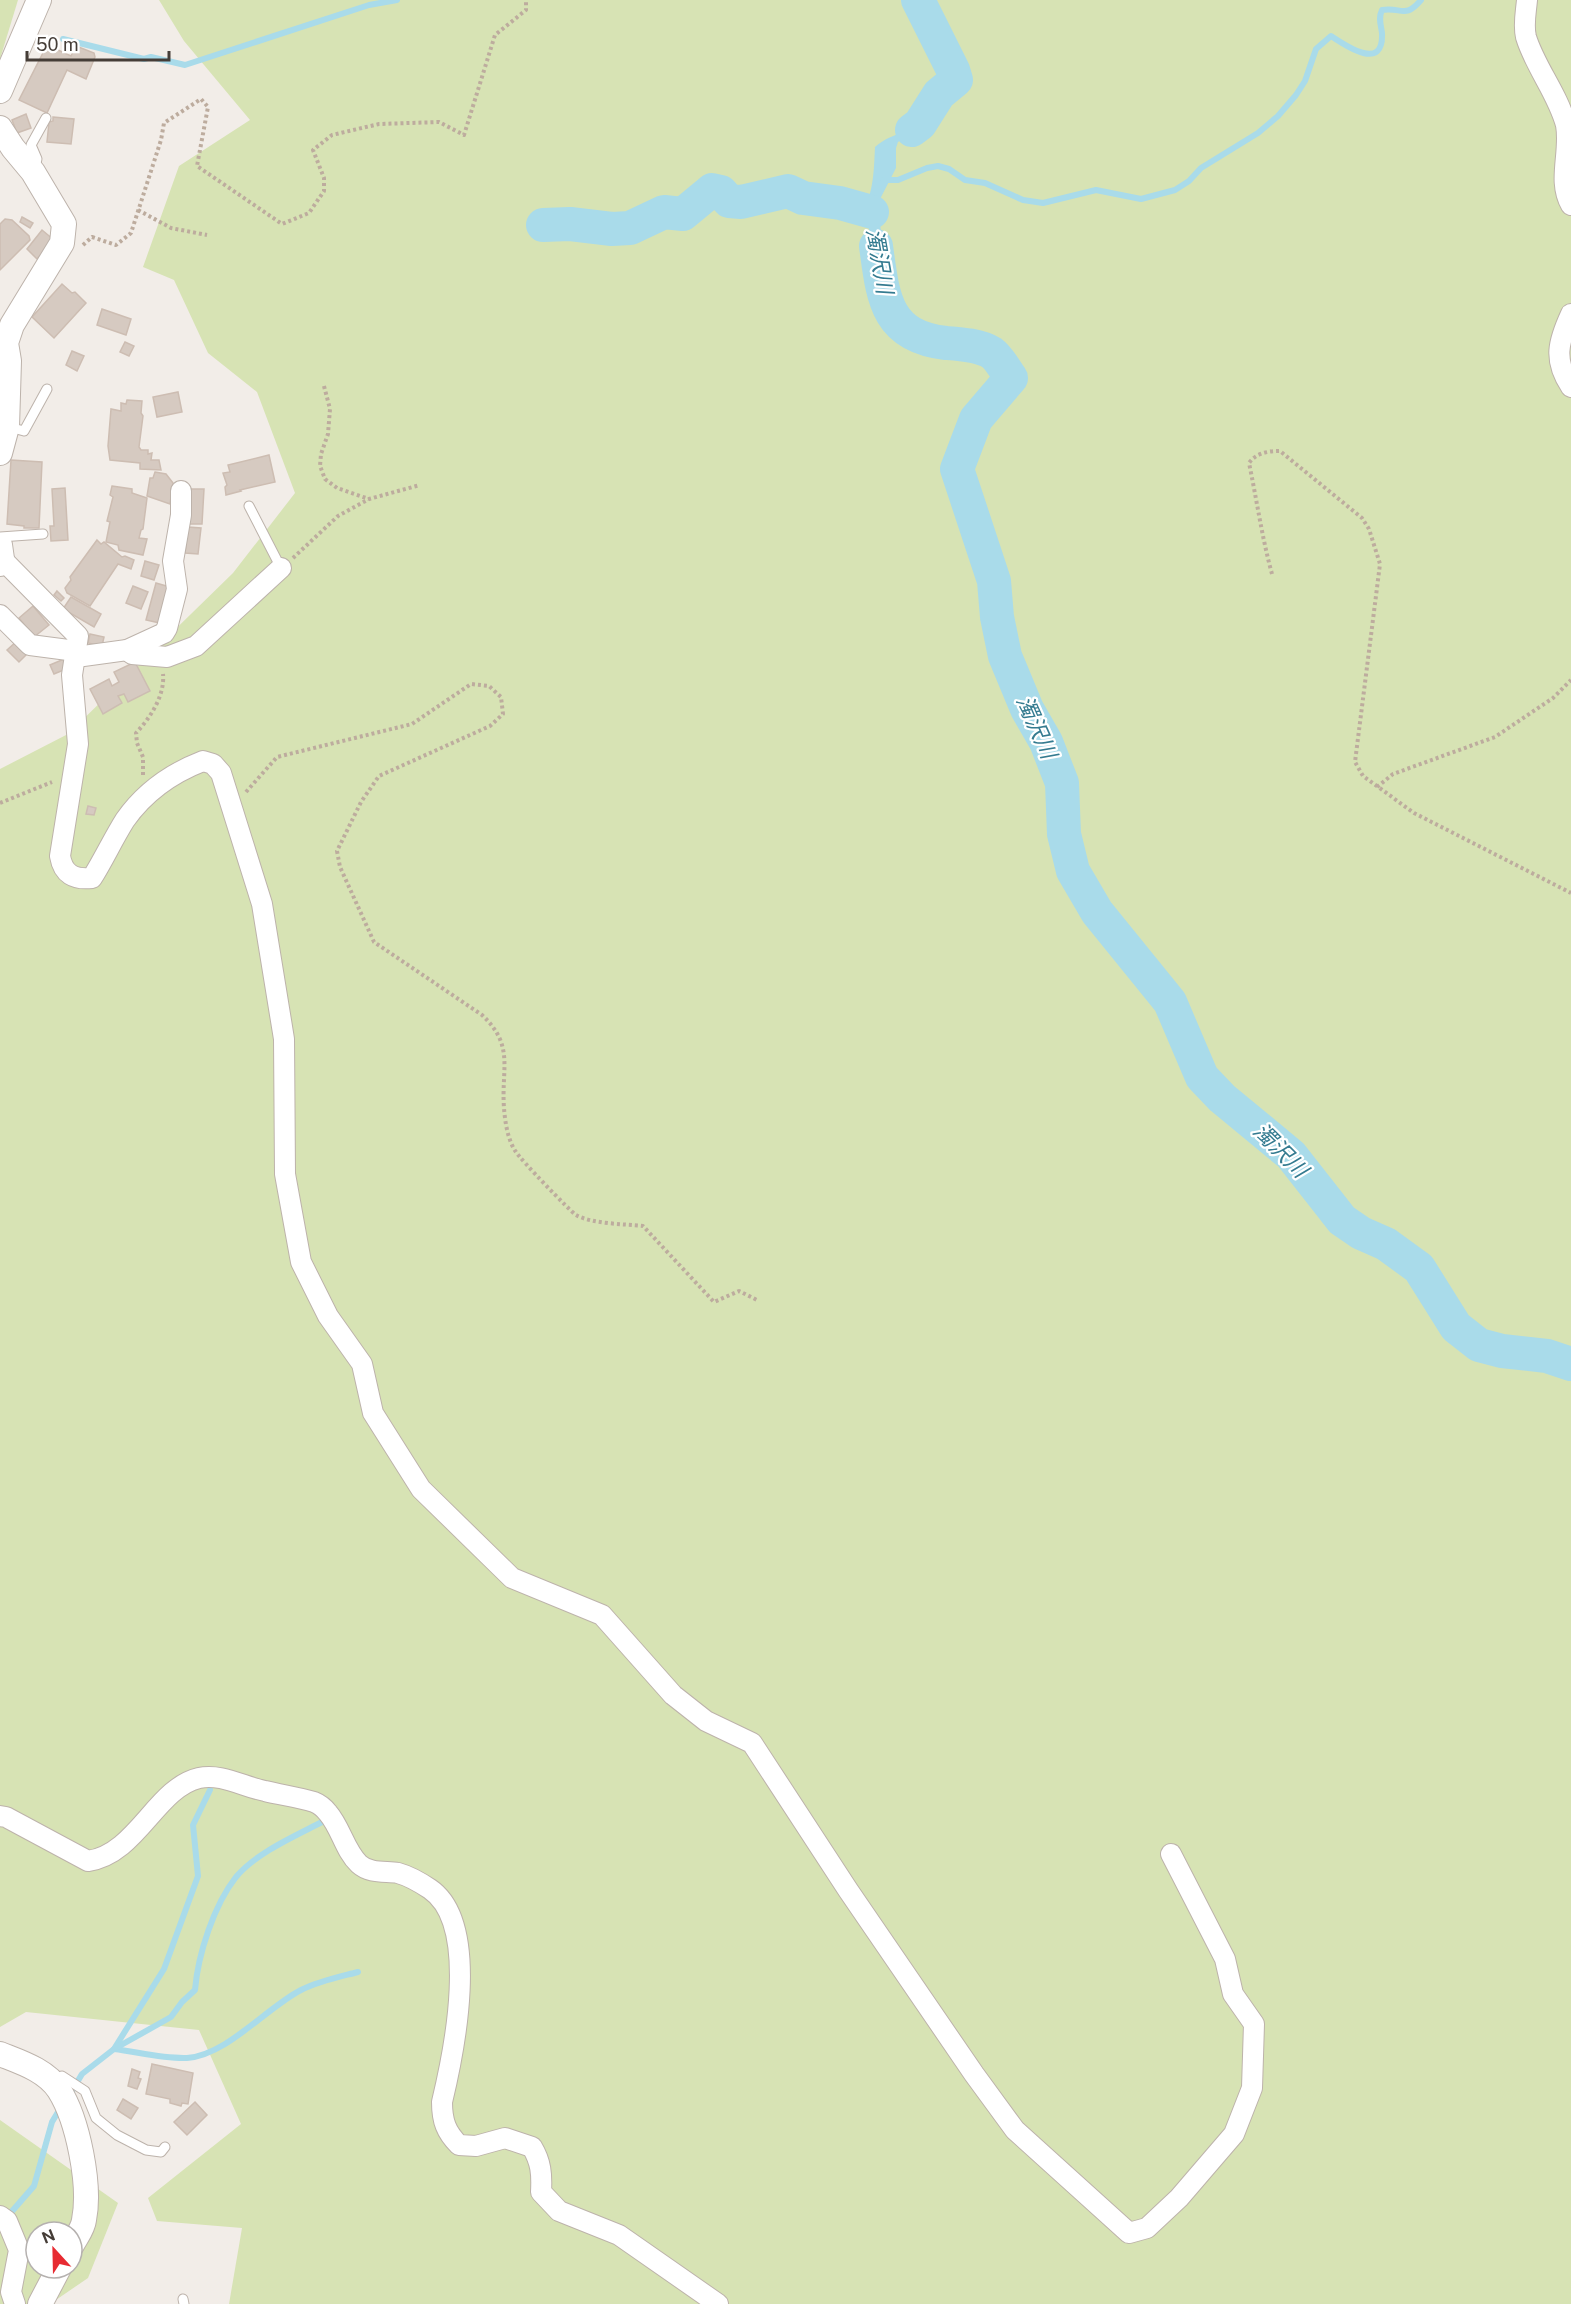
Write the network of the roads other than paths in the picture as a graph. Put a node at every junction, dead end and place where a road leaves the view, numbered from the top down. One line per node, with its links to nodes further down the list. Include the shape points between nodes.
1 (39, 0): 3 (street)
2 (1527, 0): 7 (street, via 1526,36 1566,124 1570,148 1564,188)
3 (0, 91)
4 (45, 118): 6 (lane, via 31,146 37,159)
5 (0, 128): 6 (street)
6 (33, 172): 11 (street, via 64,224 64,233 62,243 12,325 6,343)
7 (1571, 205)
8 (1571, 314): 9 (street, via 1560,338 1559,355 1561,370)
9 (1571, 387)
10 (47, 389): 11 (lane, via 24,431)
11 (7, 427): 12 (street)
12 (0, 453)
13 (181, 491): 19 (street, via 173,561 177,589 167,628)
14 (249, 506): 17 (lane)
15 (43, 534): 16 (lane)
16 (1, 552): 20 (street, via 78,636)
17 (281, 568): 19 (street, via 196,646 167,657 132,654)
18 (0, 615): 20 (street, via 30,645)
19 (127, 650): 20 (street)
20 (76, 654): 22 (street, via 72,675 78,744 60,856 62,866 67,874 92,878 126,819 146,796 171,776 203,761 213,764 221,773 262,903 284,1039 285,1174 301,1262 328,1316 362,1364 373,1413 421,1489 512,1578 602,1615 673,1695 706,1721 752,1743 854,1899 1016,2130 1129,2233 1147,2228 1179,2198 1234,2134 1252,2088 1254,2024 1233,1994 1224,1959)
21 (0, 1816): 31 (street, via 88,1861 100,1859 124,1844 181,1786 199,1778 218,1777 317,1803 335,1822 358,1863 379,1872 398,1873 432,1890 440,1896 455,1931 461,1950 460,2001 442,2102 446,2132 459,2145 476,2146 505,2138 532,2147 542,2170 541,2192 559,2211 619,2235)
22 (1171, 1854)
23 (0, 2054): 24 (street, via 34,2068)
24 (49, 2081): 25 (lane, via 62,2076 85,2091 96,2118 117,2135 146,2150 161,2152); 27 (street, via 58,2089 78,2136 87,2201)
25 (165, 2147)
26 (0, 2216): 29 (street, via 7,2221 19,2250 11,2292)
27 (84, 2223)
28 (53, 2280): 30 (street)
29 (15, 2304)
30 (40, 2304)
31 (718, 2304)

